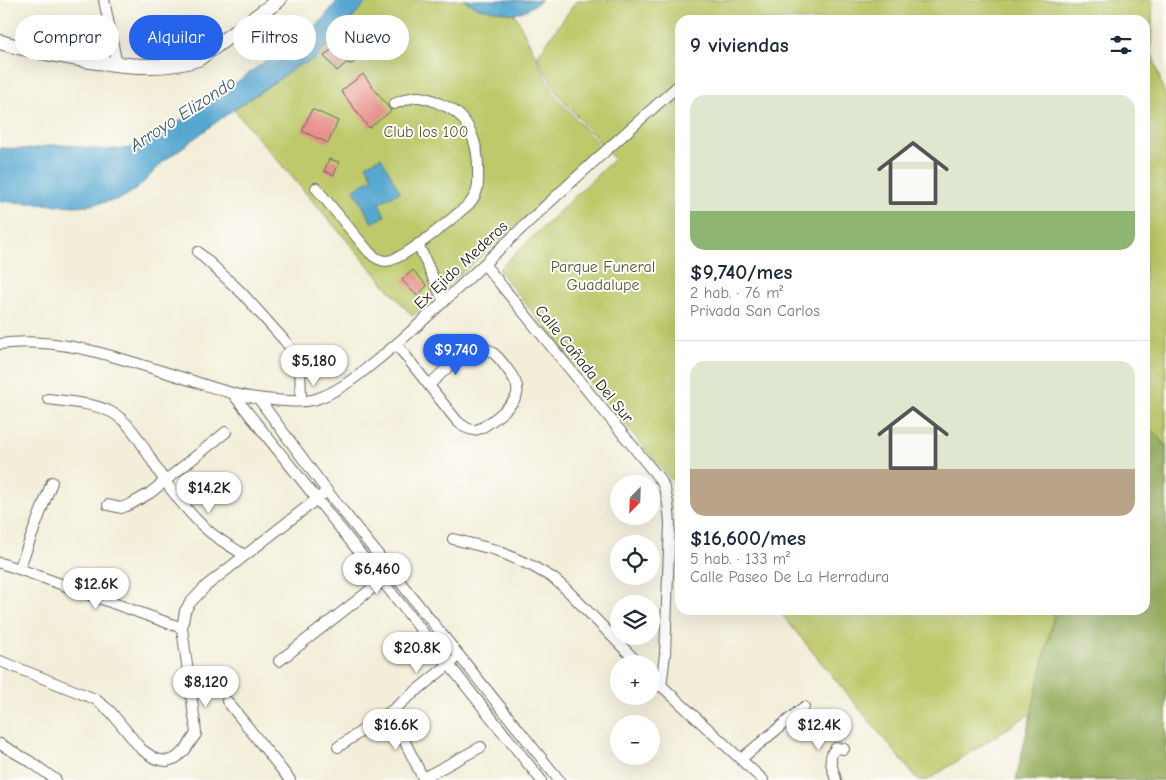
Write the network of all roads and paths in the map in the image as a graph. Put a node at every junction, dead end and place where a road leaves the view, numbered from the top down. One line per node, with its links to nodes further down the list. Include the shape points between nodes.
1 (104, 0): 4 (street)
2 (280, 0): 4 (street, via 198,59 170,66)
3 (0, 42): 4 (street, via 31,51)
4 (117, 65)
5 (675, 88): 10 (street, Ex Ejido Mederos)
6 (394, 104): 8 (street, via 420,97 446,106 461,116 471,133 478,160 475,197)
7 (316, 188): 8 (street, via 375,257 390,260)
8 (418, 244): 11 (street)
9 (198, 252): 18 (street, via 242,293 298,357)
10 (484, 264): 11 (street, Ex Ejido Mederos); 37 (street, Calle Cañada Del Sur, via 662,482 670,524)
11 (444, 302): 13 (street, Ex Ejido Mederos)
12 (0, 344): 15 (street, Ex Ejido Mederos, via 48,344 103,353)
13 (397, 345): 14 (street); 18 (street, Ex Ejido Mederos, via 330,394)
14 (429, 385): 14 (street, via 464,352 482,348 498,357 516,384 517,395 489,423 472,430 457,421)
15 (233, 394): 16 (street, Ex Ejido Mederos); 23 (street)
16 (258, 398): 18 (street, Ex Ejido Mederos); 22 (street)
17 (48, 399): 21 (street, via 97,407 120,418 129,425)
18 (301, 402)
19 (226, 432): 21 (street)
20 (52, 482): 28 (street)
21 (165, 482): 24 (street, via 131,504 121,508); 26 (street, via 204,528)
22 (327, 491): 23 (street); 29 (street)
23 (317, 499): 26 (street); 30 (street)
24 (108, 505)
25 (452, 539): 33 (street, via 496,550 553,578)
26 (244, 556): 31 (street, via 197,595 185,611)
27 (0, 563): 28 (street)
28 (19, 569): 31 (street)
29 (393, 572): 30 (street); 32 (street)
30 (383, 581): 35 (street); 36 (street)
31 (182, 628): 34 (street, via 196,734 182,754 167,761 154,758 141,748 110,711 95,699)
32 (459, 655): 36 (street); 50 (street)
33 (630, 655)
34 (0, 661)
35 (279, 661)
36 (449, 664): 40 (street); 49 (street)
37 (661, 686): 45 (street)
38 (227, 701): 48 (street)
39 (804, 708): 45 (street)
40 (390, 712): 42 (street); 46 (street)
41 (0, 744): 47 (street)
42 (338, 747)
43 (481, 747): 46 (street)
44 (844, 749): 52 (street, via 836,748 831,753)
45 (741, 760): 51 (street)
46 (424, 779)
47 (56, 780)
48 (290, 780)
49 (541, 780)
50 (559, 780)
51 (763, 780)
52 (836, 780)

